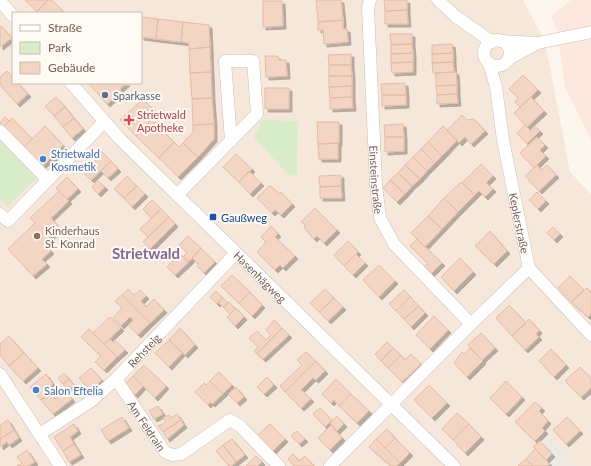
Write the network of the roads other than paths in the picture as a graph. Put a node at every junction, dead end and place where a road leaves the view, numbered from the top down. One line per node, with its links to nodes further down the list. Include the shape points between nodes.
1 (370, 0): 18 (street, Einsteinstraße, via 368,8 372,104 380,218 394,244)
2 (438, 0): 7 (street)
3 (0, 2): 4 (street)
4 (12, 15)
5 (591, 32): 6 (street)
6 (538, 43): 7 (street); 8 (street)
7 (492, 44): 8 (street, via 485,57); 8 (street, via 509,48)
8 (499, 63): 17 (street, Keplerstraße, via 496,87 503,140)
9 (72, 84): 10 (street, Hasenhägweg)
10 (104, 122): 13 (street); 14 (street, Hasenhägweg)
11 (0, 131): 13 (street)
12 (231, 141): 12 (street, via 257,114 253,61 225,61); 14 (street)
13 (48, 180): 15 (street, via 8,221)
14 (177, 195): 16 (street, Hasenhägweg)
15 (0, 214)
16 (236, 252): 21 (street, Rehsteig); 22 (street, Hasenhägweg)
17 (529, 268): 18 (street); 19 (street, Keplerstraße)
18 (471, 324): 22 (street)
19 (591, 335)
20 (0, 374): 23 (street)
21 (116, 379): 23 (street, Rehsteig, via 91,401); 25 (street, Am Feldrain, via 166,452 172,455 181,454 230,420 240,426)
22 (391, 404): 26 (street); 27 (street, Hasenhägweg)
23 (40, 434): 24 (street)
24 (60, 466)
25 (279, 466)
26 (330, 466)
27 (454, 466)

